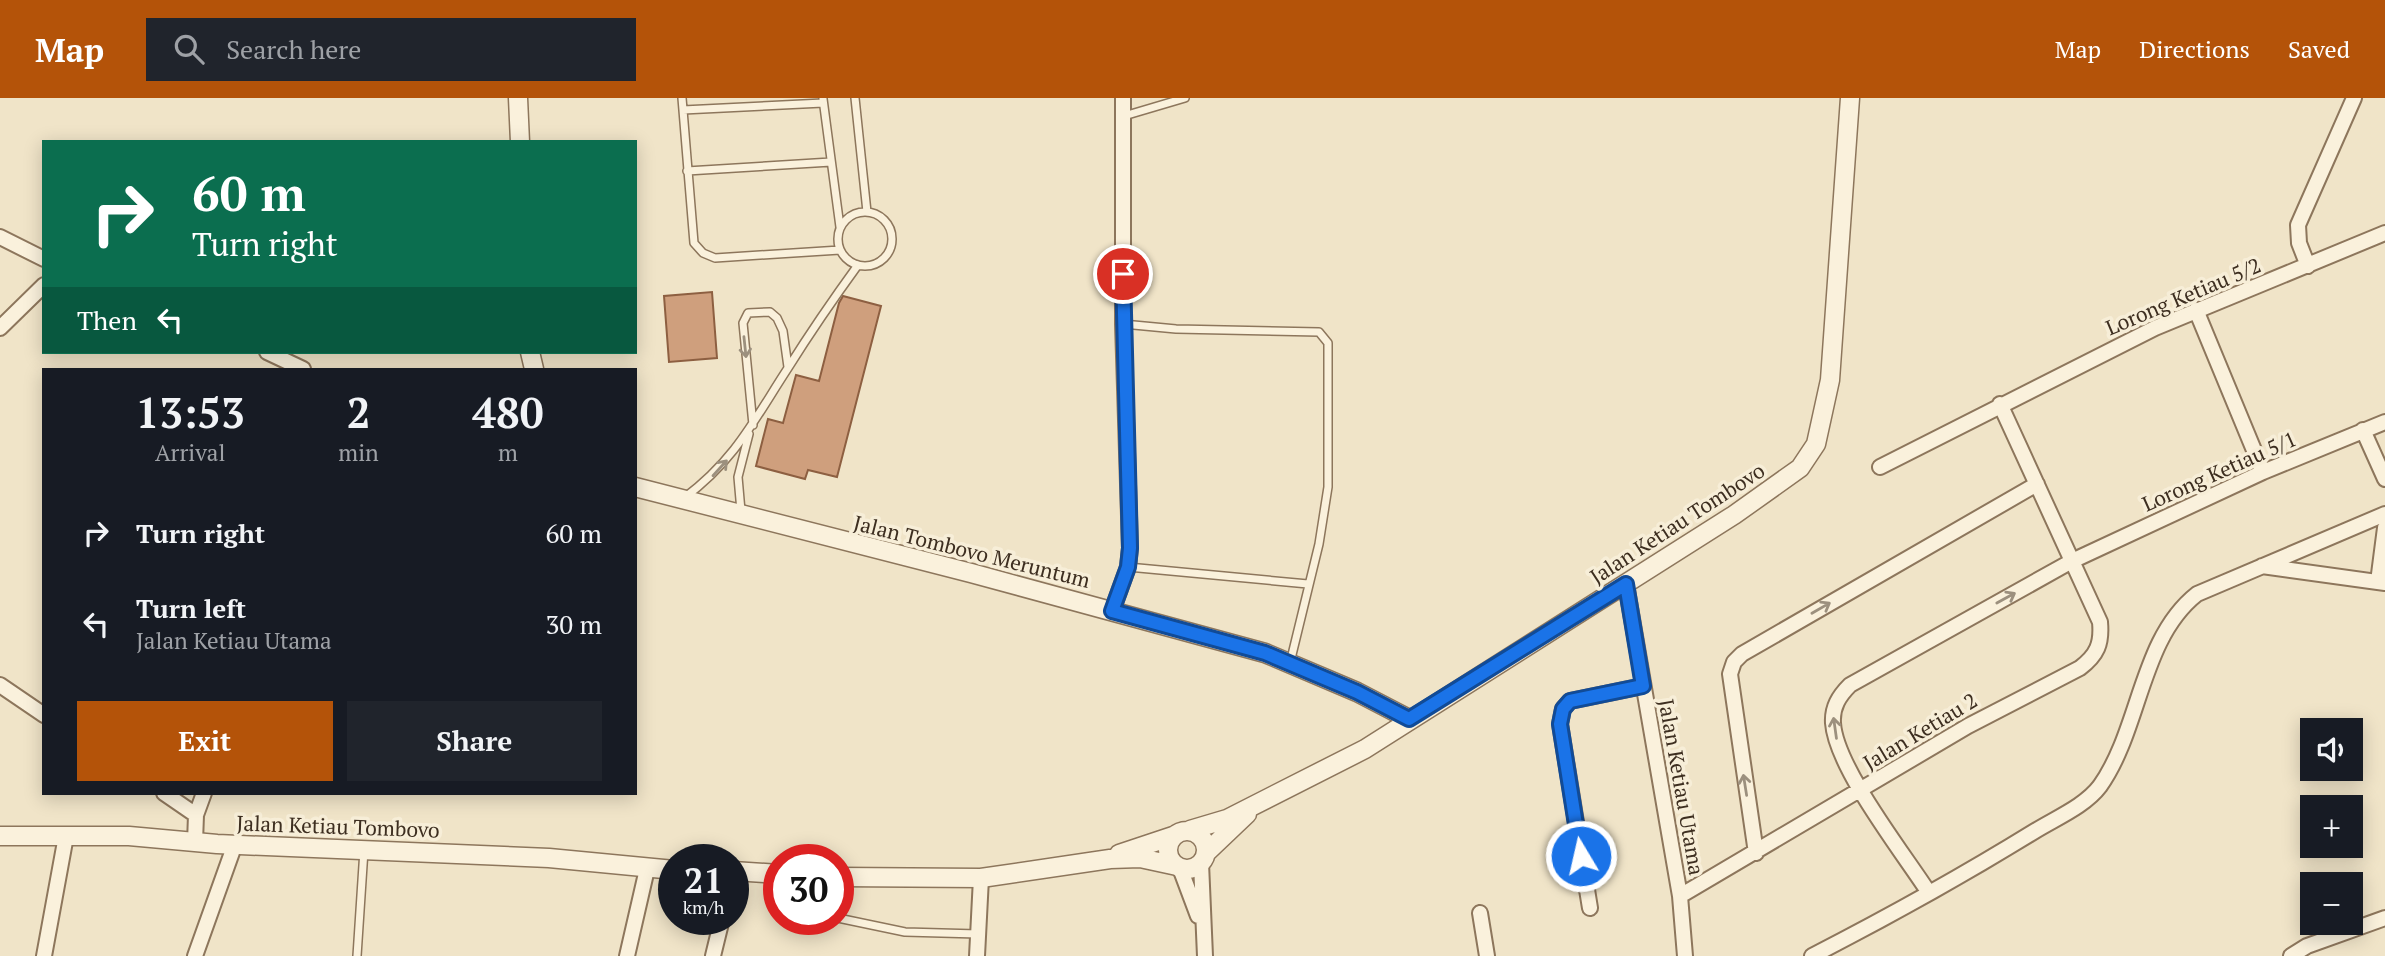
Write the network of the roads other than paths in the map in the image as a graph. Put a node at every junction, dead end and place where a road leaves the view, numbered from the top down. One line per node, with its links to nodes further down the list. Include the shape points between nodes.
1 (518, 98): 12 (street)
2 (682, 98): 10 (lane)
3 (855, 98): 15 (lane)
4 (1124, 98): 11 (street)
5 (1185, 98): 11 (lane)
6 (1850, 98): 48 (street, Jalan Ketiau Tombovo, via 1830,380 1816,444 1800,468 1778,486)
7 (2354, 98): 22 (street, via 2298,225)
8 (823, 100): 9 (lane); 13 (lane)
9 (744, 102): 10 (lane)
10 (683, 110): 14 (lane)
11 (1123, 116): 25 (street)
12 (520, 140)
13 (831, 162): 14 (lane); 16 (lane)
14 (687, 171): 19 (lane, via 694,243 709,257)
15 (867, 212): 16 (lane, via 856,213); 21 (lane, via 886,222 891,243 879,261)
16 (840, 227): 19 (lane)
17 (2384, 232): 22 (street, Lorong Ketiau 5/2)
18 (0, 237): 20 (street)
19 (840, 250): 21 (lane)
20 (42, 258)
21 (858, 265): 28 (lane)
22 (2308, 266): 24 (street, Lorong Ketiau 5/2)
23 (42, 287): 26 (street)
24 (2196, 310): 30 (street, Lorong Ketiau 5/2); 35 (street)
25 (1124, 324): 45 (street); 47 (lane, via 1320,332 1328,343 1328,487)
26 (0, 328)
27 (271, 354): 29 (street)
28 (788, 367): 32 (lane); 32 (lane, one-way to 32, via 777,318 771,312 748,313 743,323)
29 (301, 368)
30 (2000, 404): 34 (street, Lorong Ketiau 5/2); 37 (street, Jalan Ketiau 2)
31 (2385, 422): 33 (street, Lorong Ketiau 5/1)
32 (752, 428): 39 (lane, one-way to 32, via 721,468); 40 (lane, via 738,477)
33 (2363, 430): 35 (street, Lorong Ketiau 5/1); 36 (street)
34 (1880, 467)
35 (2263, 472): 43 (street, Lorong Ketiau 5/1)
36 (2385, 479)
37 (2037, 484): 43 (street, Jalan Ketiau 2); 66 (street, one-way to 37, via 1730,674 1734,662)
38 (637, 488): 39 (street, Jalan Tombovo Meruntum)
39 (683, 500): 40 (street, Jalan Tombovo Meruntum)
40 (742, 514): 49 (street, Jalan Tombovo Meruntum)
41 (2385, 514): 44 (street)
42 (2385, 528): 46 (street)
43 (2072, 561): 55 (street, Lorong Ketiau 5/1, one-way to 43, via 1833,725 1834,707 1842,693); 55 (street, Jalan Ketiau 2, via 2100,622 2102,639 2094,656)
44 (2260, 566): 46 (street); 74 (street, via 2197,593 2184,604 2165,632 2122,741 2098,788 2087,799)
45 (1128, 567): 47 (lane); 49 (street)
46 (2382, 582)
47 (1308, 584): 50 (lane)
48 (1626, 584): 52 (street, Jalan Ketiau Utama); 54 (street, Jalan Ketiau Tombovo)
49 (1112, 611): 50 (street, Jalan Tombovo Meruntum)
50 (1290, 664): 54 (street, Jalan Tombovo Meruntum)
51 (0, 685): 53 (street)
52 (1643, 686): 75 (street, Jalan Ketiau Utama); 76 (street, via 1570,701 1563,709 1560,724)
53 (42, 714)
54 (1409, 719): 58 (street, Jalan Ketiau Tombovo, via 1365,749)
55 (1862, 790): 66 (street, Jalan Ketiau 2); 74 (street, Lorong Ketiau 5/1)
56 (167, 795): 59 (street)
57 (203, 795): 59 (street)
58 (1254, 806): 60 (street, Jalan Ketiau Tombovo); 67 (street, Jalan Ketiau Tombovo)
59 (196, 815): 63 (street)
60 (1182, 833): 67 (street, via 1204,841); 68 (street, Jalan Ketiau Tombovo); 69 (street, via 1168,852)
61 (0, 836): 62 (street, Jalan Ketiau Tombovo)
62 (66, 836): 63 (street, Jalan Ketiau Tombovo); 83 (street)
63 (195, 842): 64 (street, Jalan Ketiau Tombovo)
64 (235, 844): 65 (street, Jalan Ketiau Tombovo); 84 (street)
65 (364, 849): 70 (street, Jalan Ketiau Tombovo, via 549,858); 85 (lane)
66 (1756, 853): 75 (street, Jalan Ketiau 2)
67 (1203, 858): 69 (street, via 1191,869); 81 (street)
68 (1110, 859): 69 (street, Jalan Ketiau Tombovo, via 1140,858); 73 (street, Jalan Ketiau Tombovo)
69 (1178, 867): 81 (street)
70 (647, 869): 71 (street, Jalan Ketiau Tombovo); 86 (street)
71 (658, 869)
72 (854, 877): 73 (street, Jalan Ketiau Tombovo)
73 (981, 878): 80 (street)
74 (1929, 893): 92 (street)
75 (1680, 897): 91 (street, Jalan Ketiau Utama)
76 (1590, 908)
77 (1480, 913): 90 (street)
78 (2385, 918): 93 (street)
79 (854, 921): 80 (lane, via 905,932)
80 (978, 934): 88 (street)
81 (1203, 934): 89 (street)
82 (718, 935): 87 (street)
83 (44, 956)
84 (195, 956)
85 (357, 956)
86 (627, 956)
87 (713, 956)
88 (977, 956)
89 (1205, 956)
90 (1487, 956)
91 (1685, 956)
92 (1812, 956)
93 (2291, 956)

